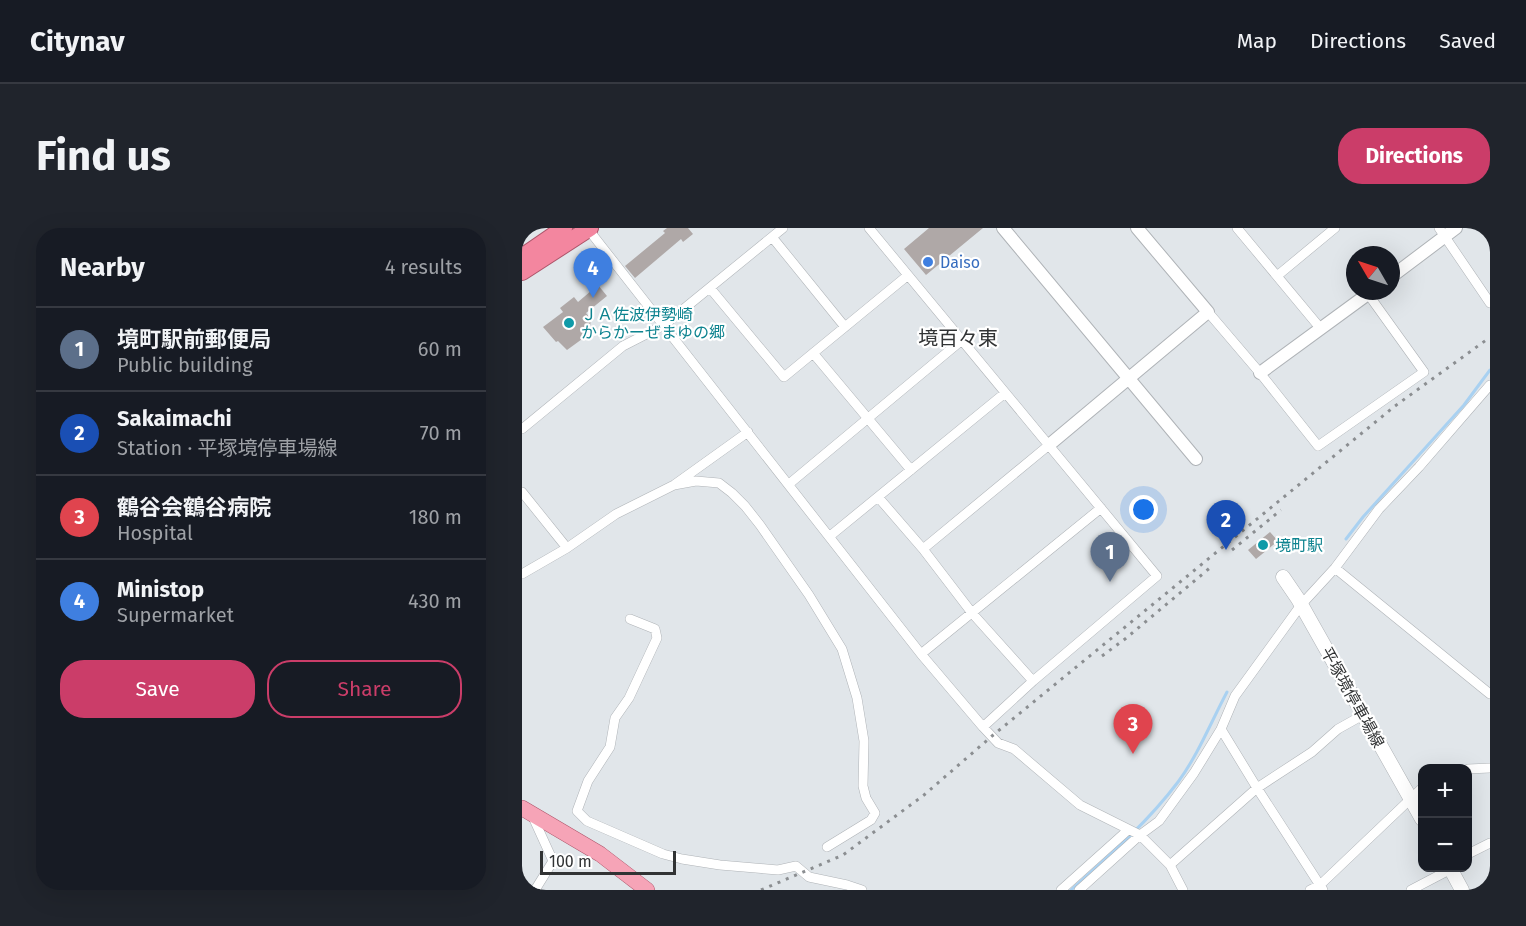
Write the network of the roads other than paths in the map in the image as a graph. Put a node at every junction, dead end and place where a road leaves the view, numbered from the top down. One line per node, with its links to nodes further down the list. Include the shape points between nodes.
1 (564, 228): 12 (highway)
2 (588, 228): 14 (highway); 22 (street)
3 (783, 228): 11 (street)
4 (869, 228): 15 (street)
5 (1003, 228): 28 (street)
6 (1238, 228): 16 (street)
7 (1335, 228): 16 (street)
8 (1456, 228): 10 (street)
9 (1139, 229): 21 (street)
10 (1442, 232): 13 (street); 20 (street)
11 (772, 237): 17 (street); 23 (street)
12 (522, 257)
13 (1400, 269)
14 (522, 272)
15 (907, 276): 23 (street); 25 (street)
16 (1276, 276): 24 (street)
17 (710, 288): 22 (street); 26 (street, via 784,377)
18 (1360, 300): 24 (street)
19 (1375, 300): 27 (street, via 1424,372 1318,446)
20 (1490, 303)
21 (1208, 312): 27 (street); 28 (street)
22 (663, 325): 32 (street, via 623,346); 33 (street)
23 (845, 327): 26 (street)
24 (1321, 328): 27 (street)
25 (962, 340): 30 (street); 31 (street)
26 (813, 353): 31 (street)
27 (1260, 373)
28 (1128, 379): 34 (street); 35 (street)
29 (1490, 385): 45 (street, via 1379,510)
30 (1005, 393): 34 (street); 36 (street)
31 (868, 418): 36 (street); 37 (street)
32 (522, 429)
33 (748, 432): 37 (street); 38 (street)
34 (1049, 445): 41 (street); 44 (street)
35 (1196, 459)
36 (911, 470): 40 (street)
37 (789, 484): 42 (street)
38 (674, 485): 43 (street, via 616,514); 67 (street, via 696,481 719,483 745,506 842,649 857,698 864,741 863,786 875,813 871,820)
39 (522, 492): 43 (street)
40 (878, 497): 42 (street); 44 (street)
41 (1101, 508): 49 (street); 52 (street, via 1157,576)
42 (830, 536): 51 (street)
43 (567, 548): 46 (street)
44 (923, 549): 49 (street)
45 (1335, 568): 48 (street); 53 (street)
46 (522, 574)
47 (1283, 577): 48 (main road, 平塚境停車場線)
48 (1298, 599): 54 (main road, 平塚境停車場線); 56 (street, via 1235,696)
49 (972, 613): 51 (street); 52 (street)
50 (630, 619): 75 (street, via 655,629 657,639 615,718 610,747 588,782 577,812 587,821 663,854 720,866 778,870 796,866 809,877)
51 (921, 654): 55 (street)
52 (1033, 681): 55 (street)
53 (1490, 694)
54 (1363, 715): 59 (street); 61 (main road, 平塚境停車場線)
55 (983, 727): 64 (street, via 998,743 1014,749 1080,805)
56 (1221, 729): 59 (street); 65 (street, via 1159,821)
57 (1490, 768): 58 (street)
58 (1472, 769)
59 (1257, 788): 69 (street); 72 (street)
60 (1418, 792): 61 (street)
61 (1411, 798): 63 (main road, 平塚境停車場線); 72 (street)
62 (527, 810): 73 (street, via 554,861); 74 (main road, via 600,854)
63 (1421, 818)
64 (1128, 830): 65 (street); 76 (street)
65 (1140, 836): 69 (street); 77 (street)
66 (1490, 843): 68 (street)
67 (826, 847)
68 (1472, 852)
69 (1170, 865): 78 (street)
70 (1443, 872): 80 (street)
71 (1452, 872): 81 (main road)
72 (1322, 888): 79 (street)
73 (535, 890)
74 (647, 890)
75 (862, 890)
76 (1061, 890)
77 (1079, 890)
78 (1183, 890)
79 (1311, 890)
80 (1411, 890)
81 (1462, 890)

